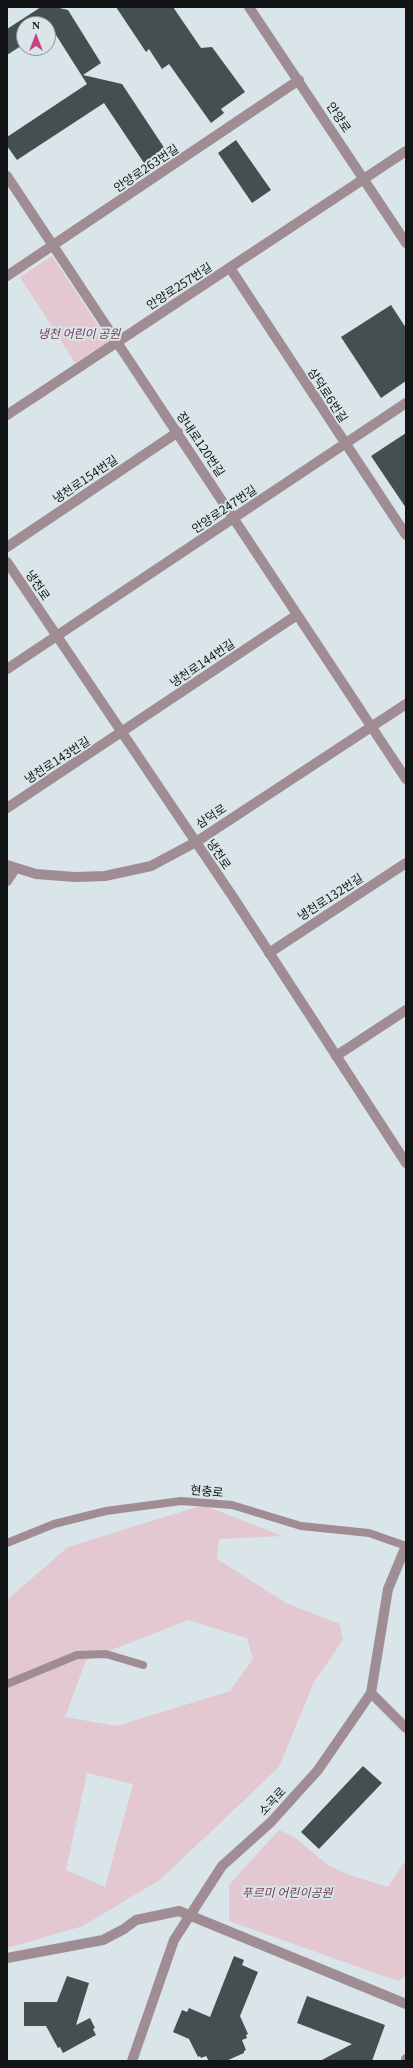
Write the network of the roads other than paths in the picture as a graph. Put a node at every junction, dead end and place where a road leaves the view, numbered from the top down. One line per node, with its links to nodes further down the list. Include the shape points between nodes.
1 (249, 7): 2 (street, 안양로)
2 (299, 80): 5 (street, 안양로); 7 (street, 안양로263번길)
3 (406, 151): 5 (street, 안양로257번길)
4 (7, 176): 7 (street, 장내로120번길)
5 (364, 179): 6 (street, 안양로); 8 (street, 안양로257번길)
6 (406, 243)
7 (53, 246): 9 (street, 안양로263번길); 10 (street, 장내로120번길)
8 (230, 268): 10 (street, 안양로257번길); 14 (street, 삼덕로6번길)
9 (7, 276)
10 (117, 342): 12 (street, 안양로257번길); 13 (street, 장내로120번길)
11 (406, 404): 14 (street, 안양로247번길)
12 (7, 415)
13 (178, 432): 15 (street, 장내로120번길); 17 (street, 냉천로154번길)
14 (345, 444): 15 (street, 안양로247번길); 16 (street, 삼덕로6번길)
15 (234, 517): 19 (street, 장내로120번길); 20 (street, 안양로247번길)
16 (406, 535)
17 (7, 547)
18 (7, 562): 20 (street, 냉천로)
19 (298, 615): 23 (street, 장내로120번길); 24 (street, 냉천로144번길)
20 (58, 636): 21 (street, 안양로247번길); 24 (street, 냉천로)
21 (7, 669)
22 (406, 704): 23 (street, 삼덕로)
23 (371, 728): 25 (street, 장내로120번길); 27 (street, 삼덕로)
24 (122, 733): 26 (street, 냉천로143번길); 27 (street, 냉천로)
25 (406, 779)
26 (7, 808)
27 (196, 842): 29 (street, 삼덕로, via 151,866 105,876 52,875); 31 (street, 냉천로)
28 (406, 863): 31 (street, 냉천로132번길)
29 (11, 867): 30 (street)
30 (7, 881)
31 (269, 953): 33 (street, 냉천로)
32 (406, 1010): 33 (street)
33 (336, 1056): 34 (street, 냉천로)
34 (406, 1163)
35 (7, 1543): 36 (lane, 현충로, via 54,1524 106,1511 181,1501 232,1505 300,1526 369,1533)
36 (406, 1546): 39 (street, 소곡로, via 388,1589)
37 (143, 1666): 38 (lane, via 106,1654 77,1655)
38 (7, 1684)
39 (371, 1692): 40 (street); 41 (street, 소곡로, via 318,1770 271,1822 222,1866)
40 (406, 1728)
41 (191, 1915): 42 (street, via 179,1911 148,1916 136,1920 124,1930 103,1940); 43 (street); 44 (street, 소곡로, via 174,1940)
42 (7, 1958)
43 (406, 2004)
44 (132, 2061)

